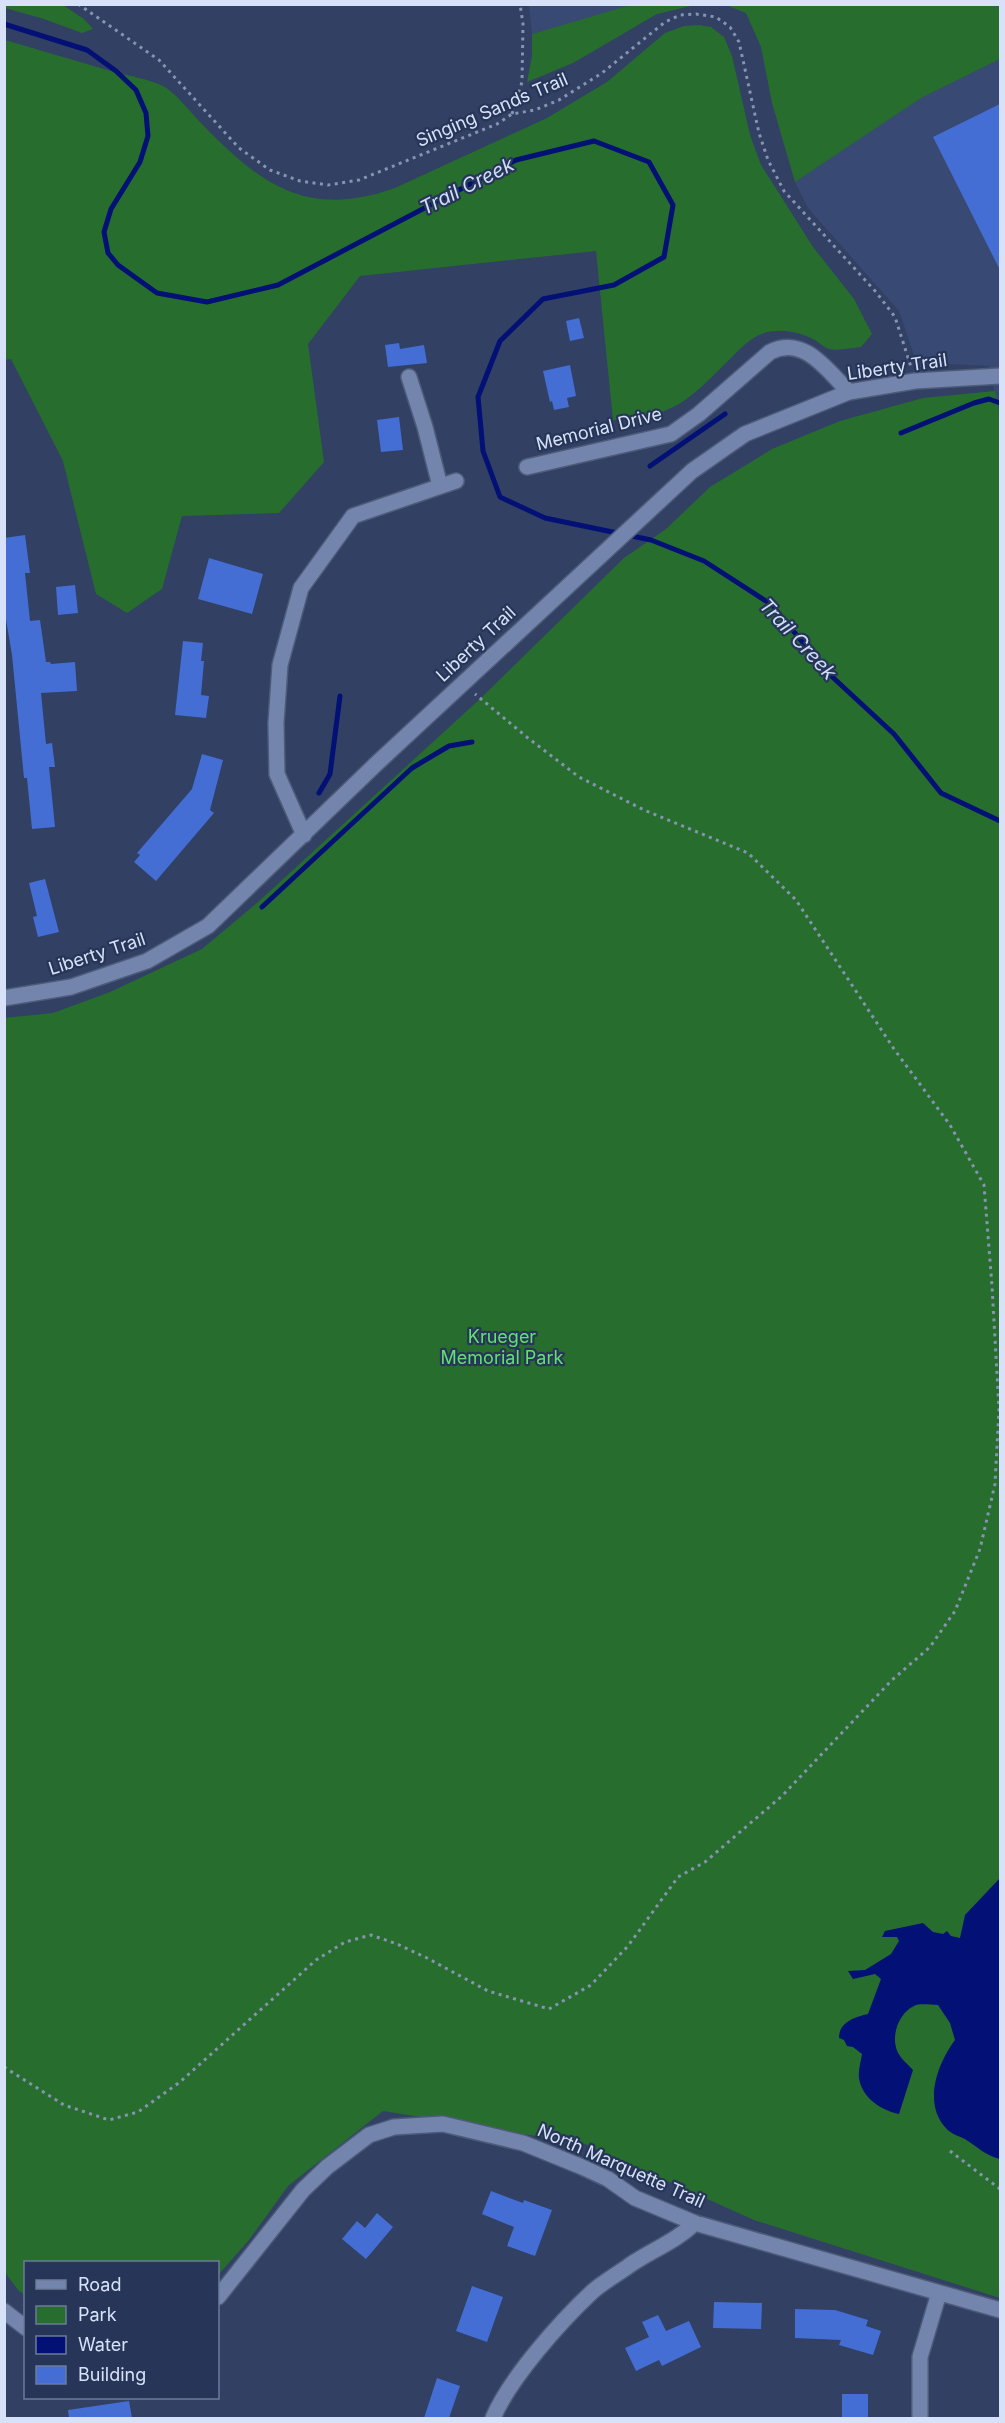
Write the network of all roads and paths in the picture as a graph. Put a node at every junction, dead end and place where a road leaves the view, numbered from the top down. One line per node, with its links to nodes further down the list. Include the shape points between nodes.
1 (78, 4): 3 (path, Singing Sands Trail, via 159,60 239,148 270,170 300,181 328,185 359,180 497,124)
2 (520, 4): 3 (path, via 522,82)
3 (512, 114): 6 (path, Singing Sands Trail, via 536,110 559,100 680,15 716,17 730,27 739,42 748,92 768,160 784,191 895,317)
4 (1000, 376): 6 (street, Liberty Trail)
5 (410, 377): 10 (street)
6 (915, 381): 7 (street, Liberty Trail)
7 (849, 392): 8 (street, Memorial Drive, via 809,353 779,347 670,434); 11 (street, Liberty Trail, via 745,434 692,471)
8 (527, 467)
9 (456, 481): 10 (street)
10 (440, 486): 12 (street, via 353,516 301,588 280,665 276,723 277,774)
11 (462, 683): 12 (street, Liberty Trail); 14 (path, via 579,777 644,810 748,853 795,900 894,1049 950,1125 984,1185 992,1286 999,1409 995,1484 980,1549 955,1611 930,1647 892,1680 782,1796 705,1862 678,1877 628,1946 591,1985 549,2009 488,1991 428,1958 371,1935 345,1942 316,1959 180,2082 138,2112 109,2120 63,2105)
12 (304, 835): 13 (street, Liberty Trail, via 208,926 147,961 71,987)
13 (5, 994)
14 (4, 2067)
15 (950, 2151): 16 (path)
16 (1000, 2189)
17 (695, 2223): 18 (street, North Marquette Trail); 19 (street, North Marquette Trail, via 634,2198 608,2179 523,2143 443,2124 394,2127 369,2135 303,2190); 23 (street, via 679,2238 594,2290 543,2346)
18 (939, 2293): 20 (street, North Marquette Trail); 24 (street, via 920,2357)
19 (219, 2296)
20 (1000, 2310)
21 (4, 2311): 22 (street)
22 (24, 2326)
23 (493, 2418)
24 (920, 2418)

